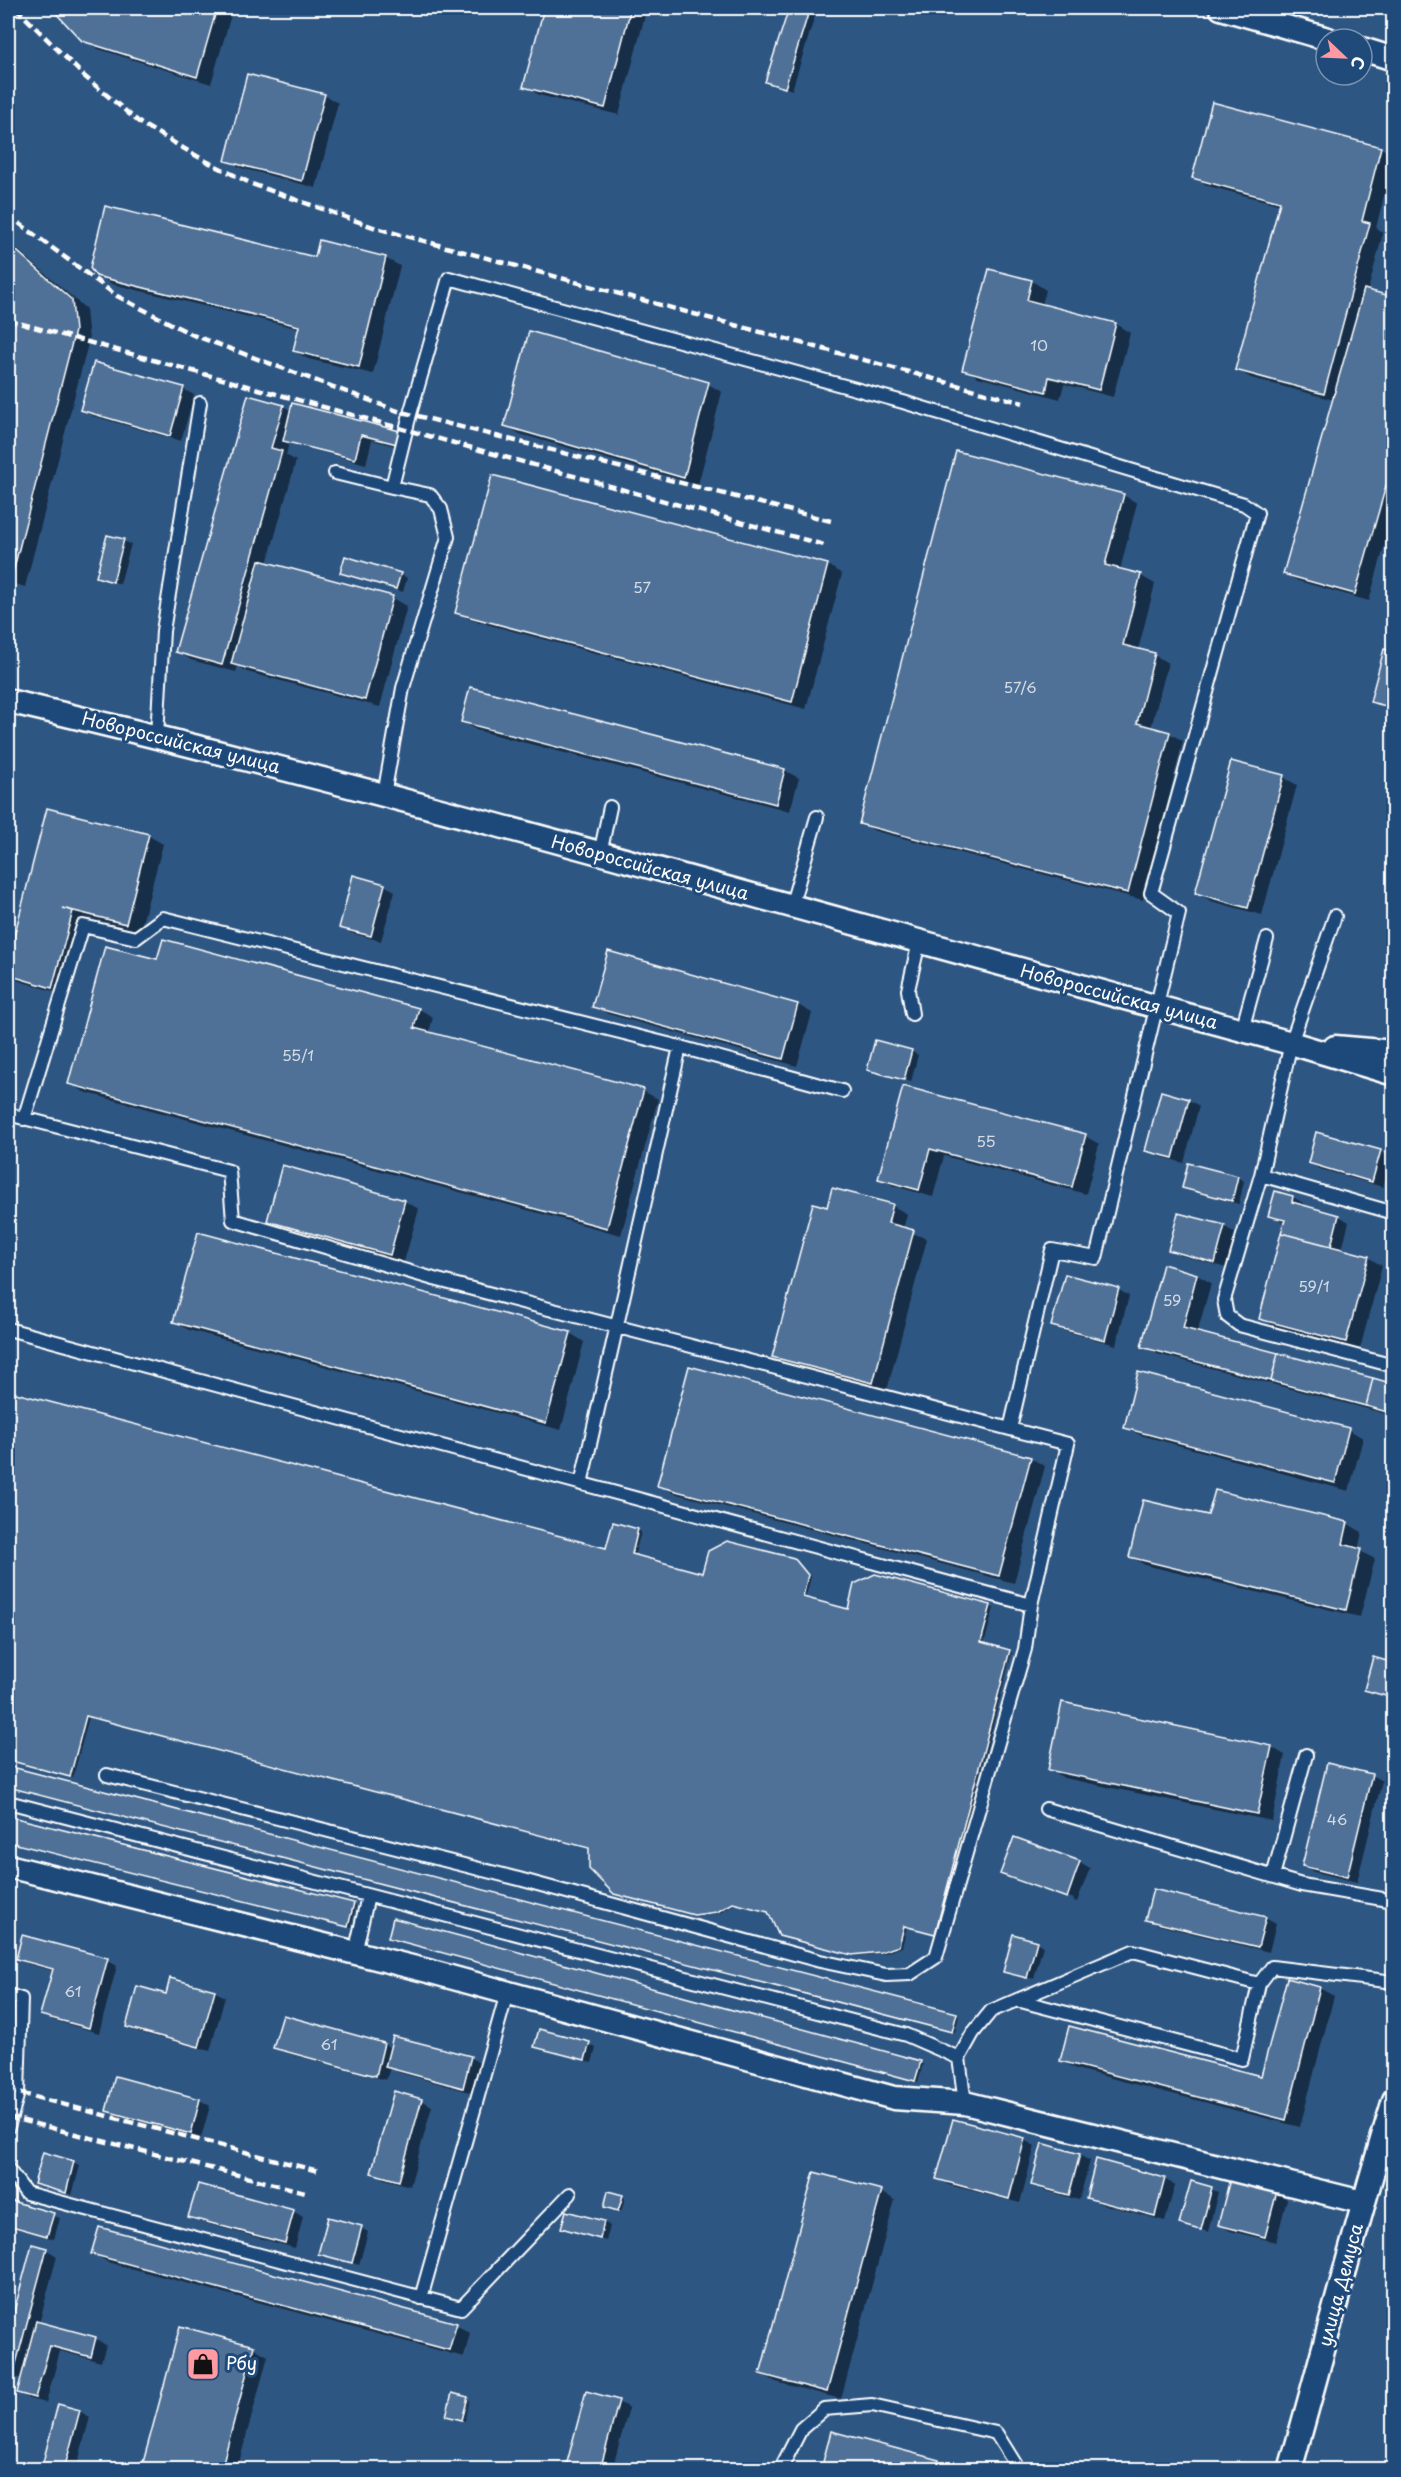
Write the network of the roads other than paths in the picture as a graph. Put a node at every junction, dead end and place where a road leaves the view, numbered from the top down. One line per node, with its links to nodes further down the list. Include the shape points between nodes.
1 (1221, 8): 2 (street)
2 (1314, 35)
3 (1374, 52): 4 (street)
4 (1394, 58)
5 (200, 403): 9 (lane, via 163,631)
6 (335, 473): 7 (lane)
7 (392, 487): 10 (lane, via 430,495 441,510 448,537 403,688); 18 (lane, via 449,278 903,402 1244,504 1257,513 1151,893 1179,913)
8 (8, 700): 9 (street, Новороссийская улица)
9 (157, 736): 10 (street, Новороссийская улица)
10 (384, 795): 13 (street, Новороссийская улица)
11 (610, 807): 13 (lane)
12 (817, 817): 14 (lane)
13 (600, 854): 14 (street, Новороссийская улица)
14 (791, 907): 17 (street, Новороссийская улица)
15 (1335, 916): 21 (lane)
16 (1267, 939): 20 (lane)
17 (919, 942): 18 (street, Новороссийская улица); 19 (lane, via 908,990)
18 (1155, 1007): 20 (street, Новороссийская улица); 33 (lane, via 1096,1258 1052,1250)
19 (912, 1014)
20 (1242, 1030): 21 (street, Новороссийская улица)
21 (1291, 1043): 22 (street); 24 (street); 28 (lane)
22 (1392, 1046)
23 (680, 1047): 25 (lane); 27 (lane, via 163,918 136,938 83,926); 30 (lane)
24 (1394, 1074)
25 (842, 1090)
26 (8, 1114): 27 (lane)
27 (24, 1119): 30 (lane, via 229,1171 233,1220 434,1279)
28 (1261, 1175): 29 (lane); 32 (lane, via 1224,1300 1227,1316 1239,1325)
29 (1394, 1213)
30 (618, 1326): 33 (lane); 34 (lane)
31 (8, 1329): 34 (lane)
32 (1394, 1366)
33 (1010, 1429): 35 (lane, via 1068,1444)
34 (581, 1484): 35 (lane)
35 (1031, 1605): 37 (lane, via 1025,1649 936,1957 910,1974 886,1975 820,1961 519,1879)
36 (1306, 1755): 41 (lane)
37 (107, 1775)
38 (8, 1802): 42 (lane)
39 (1046, 1809): 41 (lane)
40 (8, 1866): 44 (street)
41 (1273, 1876): 43 (lane)
42 (368, 1896): 44 (lane); 50 (lane, via 906,2035)
43 (1394, 1901)
44 (355, 1953): 47 (street)
45 (1394, 1982): 46 (lane, via 1272,1967)
46 (1260, 1984): 49 (lane, via 1133,1951); 49 (lane, via 1242,2059)
47 (507, 1992): 52 (street, via 894,2098); 57 (lane)
48 (8, 1995): 53 (lane, via 21,1999 18,2093)
49 (1017, 2000): 50 (lane, via 991,2011)
50 (959, 2058): 52 (lane)
51 (1394, 2100): 56 (street, улица Демуса)
52 (965, 2103): 56 (street)
53 (8, 2127)
54 (8, 2169): 57 (lane, via 26,2193)
55 (570, 2194): 57 (lane, via 461,2308)
56 (1362, 2202): 60 (street, улица Демуса)
57 (421, 2298)
58 (780, 2469): 59 (lane, via 801,2429 824,2409 872,2405 996,2433)
59 (1019, 2469)
60 (1290, 2469)

